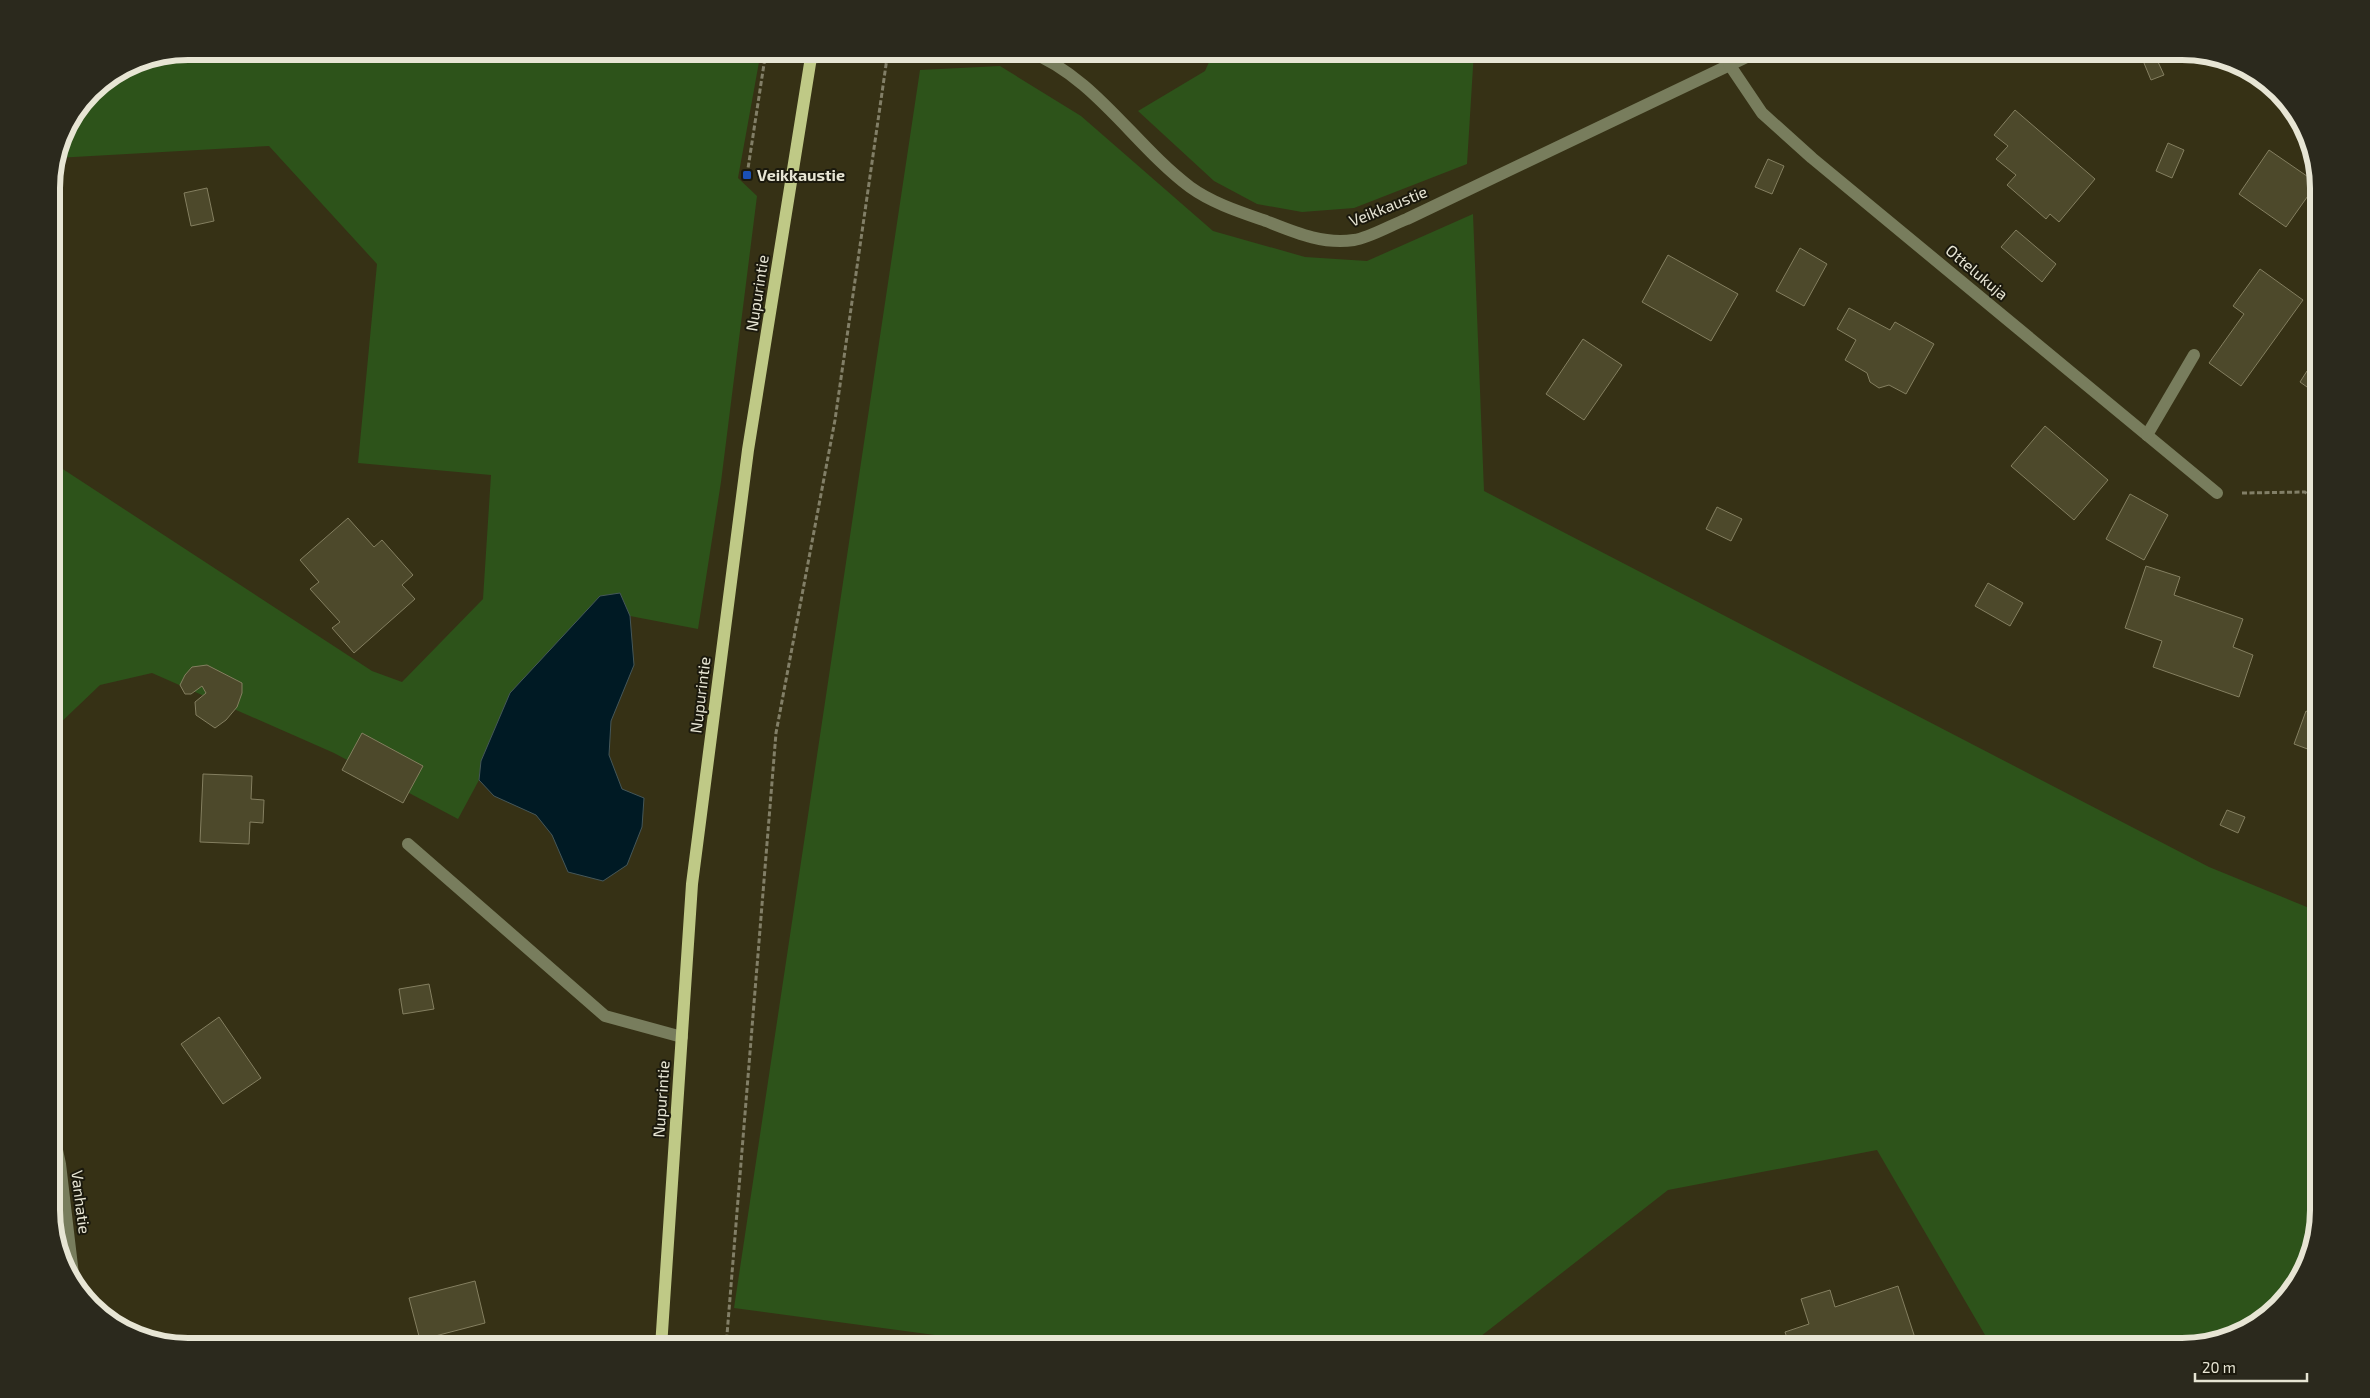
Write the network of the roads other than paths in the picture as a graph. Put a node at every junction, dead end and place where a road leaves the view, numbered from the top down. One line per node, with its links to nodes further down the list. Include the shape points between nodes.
1 (810, 60): 10 (main road, Nupurintie, via 748,450 692,884)
2 (1047, 60): 5 (street, Veikkaustie, via 1093,94 1191,187 1230,208 1315,239 1354,240 1407,219)
3 (1730, 60): 5 (street)
4 (1738, 60): 5 (street, Veikkaustie)
5 (1729, 64): 7 (street, Ottelukuja, via 1762,113 1812,158)
6 (2194, 355): 7 (street)
7 (2147, 435): 8 (street, Ottelukuja)
8 (2217, 493)
9 (408, 844): 10 (street, via 605,1016)
10 (682, 1037): 13 (main road, Nupurintie)
11 (60, 1164): 12 (street, Vanhatie)
12 (72, 1262)
13 (662, 1338)

